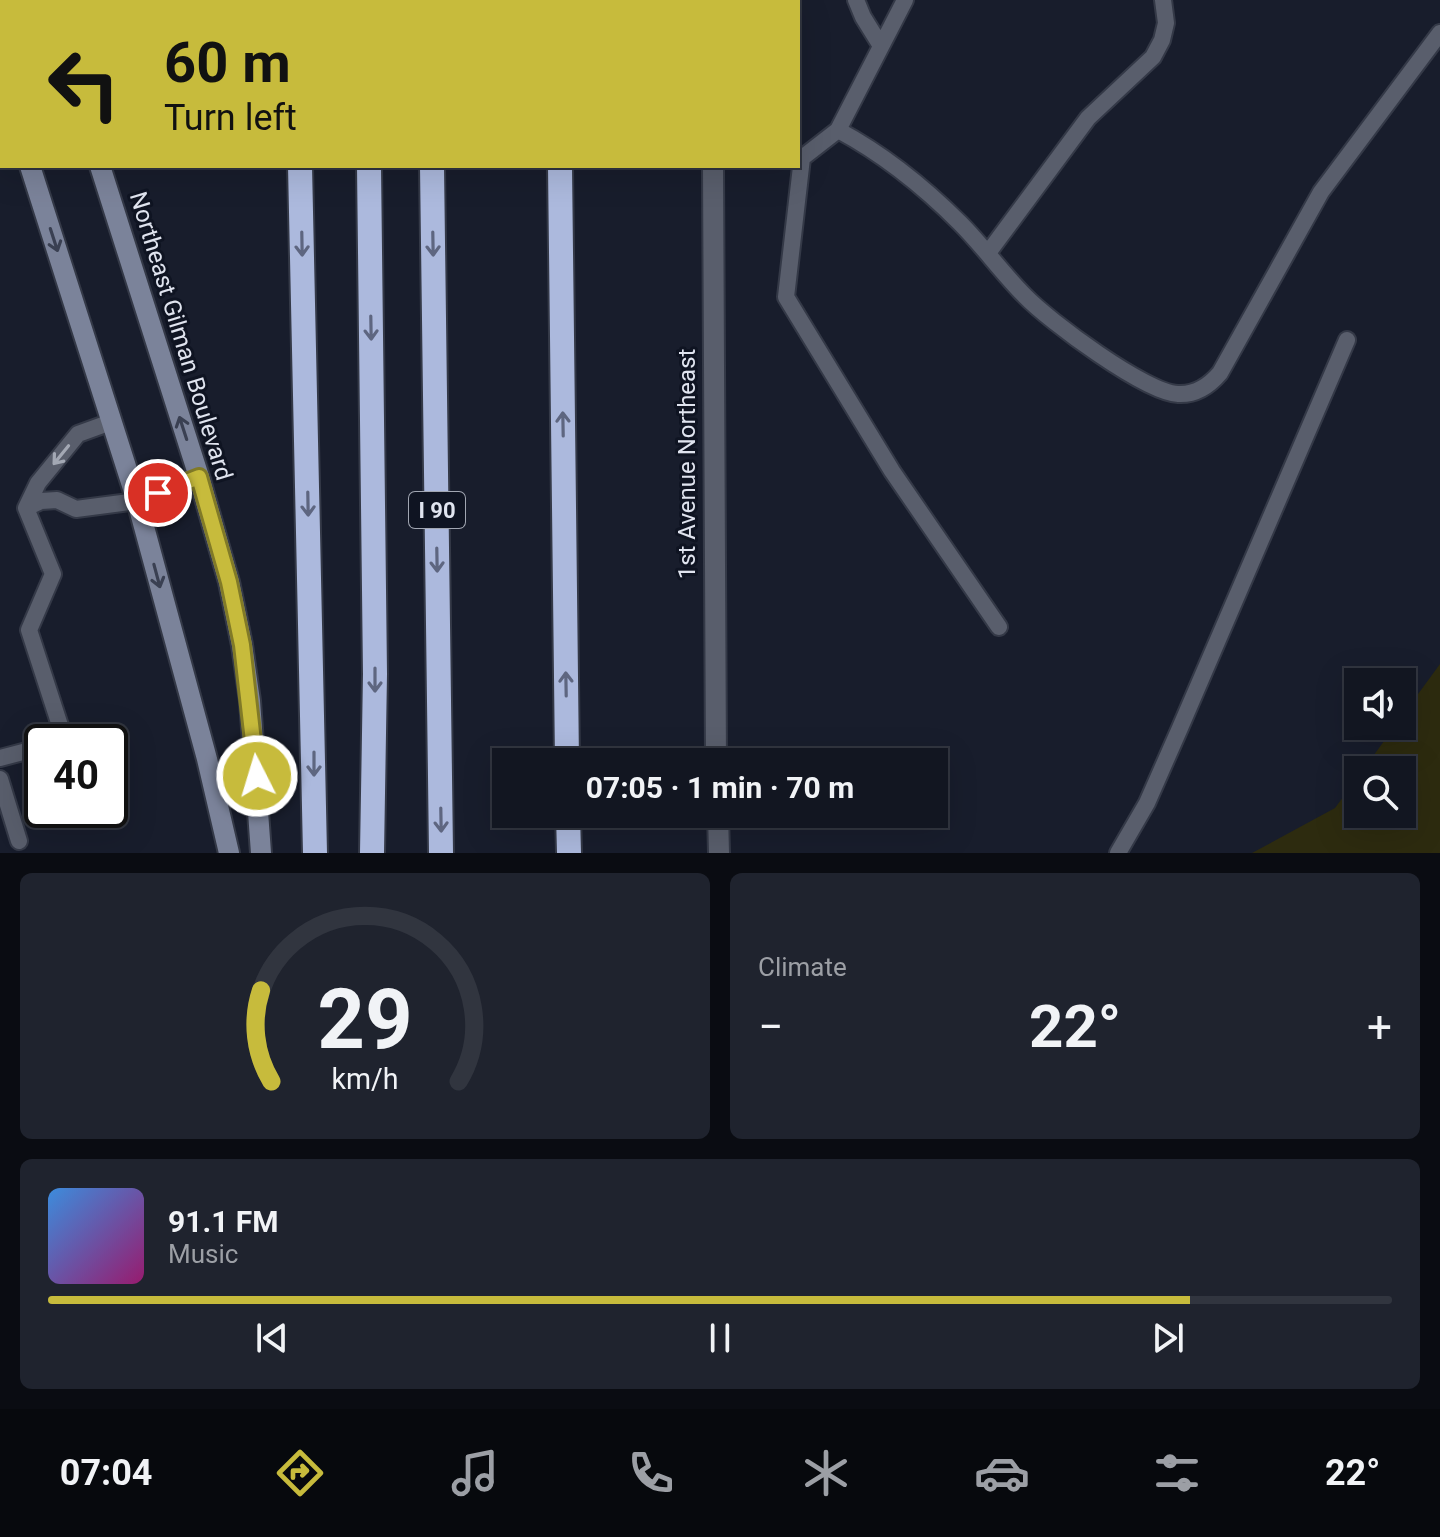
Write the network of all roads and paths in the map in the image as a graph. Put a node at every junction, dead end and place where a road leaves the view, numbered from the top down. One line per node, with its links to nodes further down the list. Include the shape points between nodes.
1 (856, 0): 5 (lane)
2 (905, 0): 5 (lane)
3 (1163, 0): 16 (lane, via 1166,23 1153,57 1088,118)
4 (1440, 33): 16 (lane, via 1321,192 1220,373 1201,390 1175,394 1143,382 1045,315)
5 (881, 46): 6 (lane)
6 (838, 130): 7 (lane); 16 (lane, via 905,174)
7 (800, 157)
8 (31, 168): 18 (street, one-way to 18)
9 (101, 168): 19 (street, Northeast Gilman Boulevard, one-way to 9)
10 (300, 168): 35 (highway, one-way to 35)
11 (369, 168): 36 (highway, one-way to 36, via 375,602)
12 (432, 168): 37 (highway, I 90, one-way to 37)
13 (560, 168): 24 (highway, one-way to 13)
14 (713, 168): 25 (street, 1st Avenue Northeast)
15 (799, 168): 22 (lane, via 786,297 892,471)
16 (988, 253)
17 (1347, 340): 40 (lane, via 1175,741)
18 (111, 422): 20 (street); 21 (lane, one-way to 21, via 78,434 38,483)
19 (199, 477): 20 (street); 34 (street, Northeast Gilman Boulevard, via 242,645)
20 (137, 501): 21 (lane, via 76,509 57,500 41,501); 33 (street, one-way to 33)
21 (26, 508): 23 (lane, via 53,574 29,630)
22 (999, 627)
23 (59, 724)
24 (567, 748)
25 (716, 748)
26 (24, 752): 27 (lane)
27 (0, 758)
28 (0, 779): 32 (lane)
29 (0, 827): 32 (lane)
30 (568, 828): 38 (highway)
31 (718, 828): 39 (street)
32 (15, 847)
33 (229, 853)
34 (261, 853)
35 (315, 853)
36 (372, 853)
37 (441, 853)
38 (569, 853)
39 (719, 853)
40 (1118, 853)

